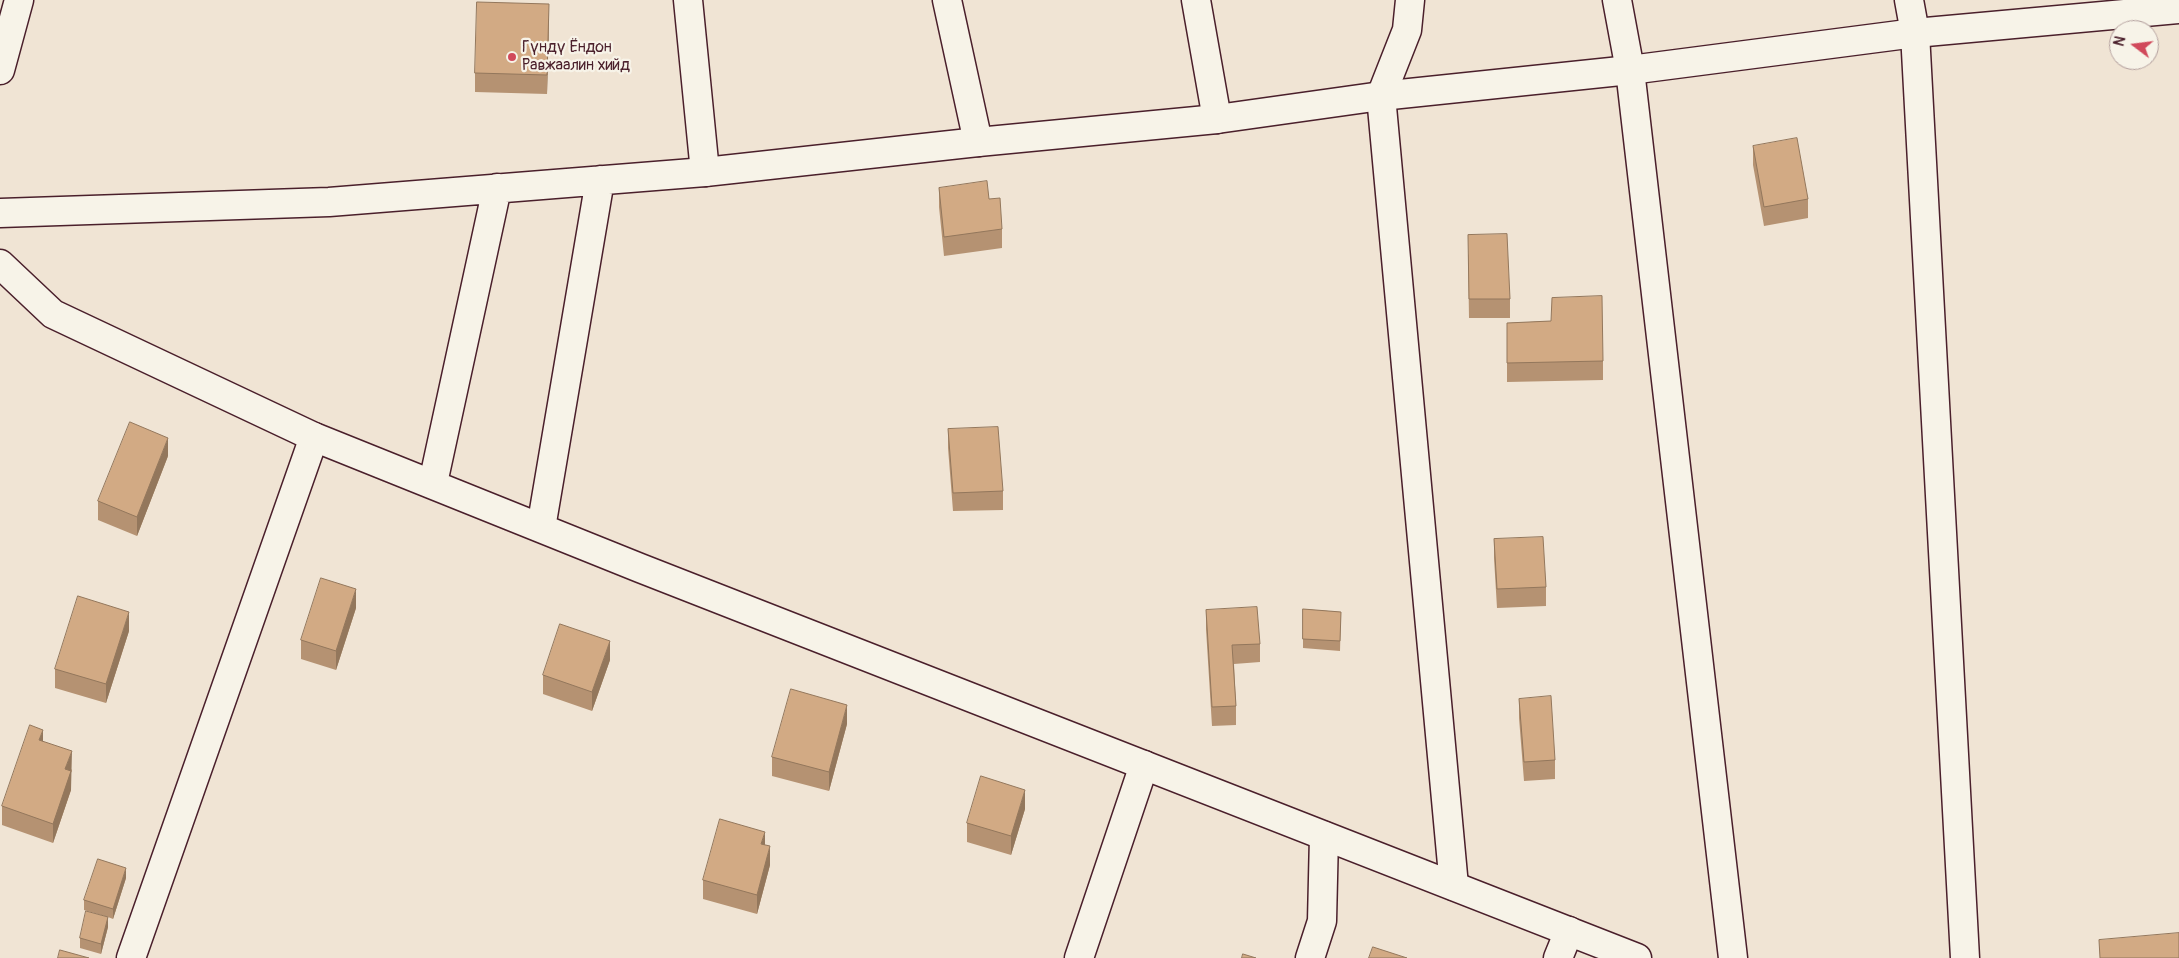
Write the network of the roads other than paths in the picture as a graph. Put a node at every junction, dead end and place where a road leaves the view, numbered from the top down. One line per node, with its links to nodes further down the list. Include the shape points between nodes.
1 (19, 0): 10 (street)
2 (688, 0): 15 (street)
3 (947, 0): 14 (street)
4 (1196, 0): 13 (street)
5 (1410, 0): 12 (street, via 1407,30)
6 (1617, 0): 11 (street)
7 (1909, 0): 9 (street)
8 (2179, 9): 9 (street)
9 (1915, 33): 11 (street); 33 (street)
10 (0, 70)
11 (1630, 70): 12 (street); 32 (street)
12 (1381, 96): 13 (street); 25 (street)
13 (1217, 119): 14 (street)
14 (978, 142): 15 (street)
15 (705, 172): 16 (street)
16 (600, 180): 17 (street); 22 (street)
17 (497, 188): 18 (street, via 329,202); 21 (street)
18 (0, 213)
19 (0, 264): 20 (street, via 53,314)
20 (314, 437): 21 (street); 27 (street)
21 (433, 483): 22 (street)
22 (541, 528): 23 (street)
23 (1144, 765): 24 (street); 28 (street)
24 (1324, 836): 25 (street); 29 (street, via 1322,921)
25 (1454, 886): 26 (street)
26 (1569, 932): 30 (street); 31 (street)
27 (131, 958)
28 (1079, 958)
29 (1310, 958)
30 (1558, 958)
31 (1637, 958)
32 (1733, 958)
33 (1965, 958)

